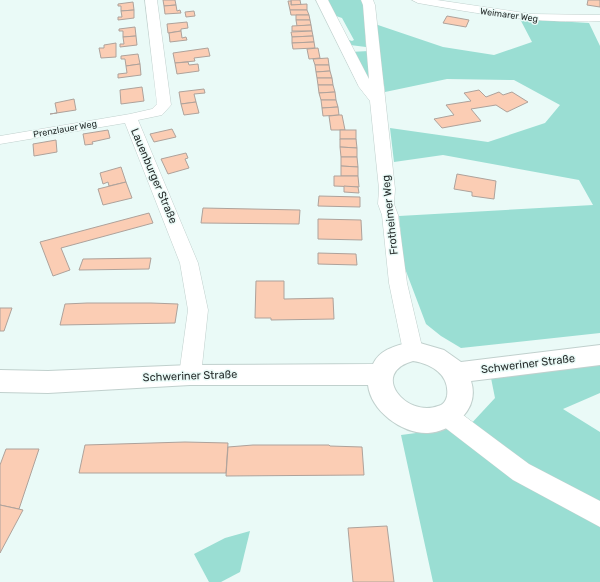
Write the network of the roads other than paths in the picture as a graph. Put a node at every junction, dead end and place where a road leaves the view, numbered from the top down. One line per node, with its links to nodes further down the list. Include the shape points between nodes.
1 (151, 0): 9 (street, Lauenburger Straße, via 164,105 157,112)
2 (322, 0): 7 (street)
3 (367, 0): 6 (street, Frotheimer Weg)
4 (418, 0): 5 (street, Weimarer Weg, via 511,16 566,20)
5 (600, 18)
6 (372, 47): 7 (street, via 359,50); 8 (street, Frotheimer Weg)
7 (347, 48): 8 (street, via 366,87)
8 (377, 101): 11 (street, Frotheimer Weg, via 387,189 386,204 390,215 398,283)
9 (130, 118): 10 (street, Prenzlauer Weg); 14 (street, Lauenburger Straße, via 189,263 198,310)
10 (0, 140)
11 (414, 351): 13 (street, via 438,357); 15 (street, via 391,357)
12 (600, 355): 13 (street, Schweriner Straße)
13 (456, 373): 17 (street, via 461,389 459,404)
14 (190, 375): 15 (street, Schweriner Straße); 16 (street, Schweriner Straße, via 48,382)
15 (380, 375): 17 (street, via 381,390 390,405 407,417 427,421)
16 (0, 381)
17 (447, 416): 18 (street, via 520,472)
18 (600, 514)

